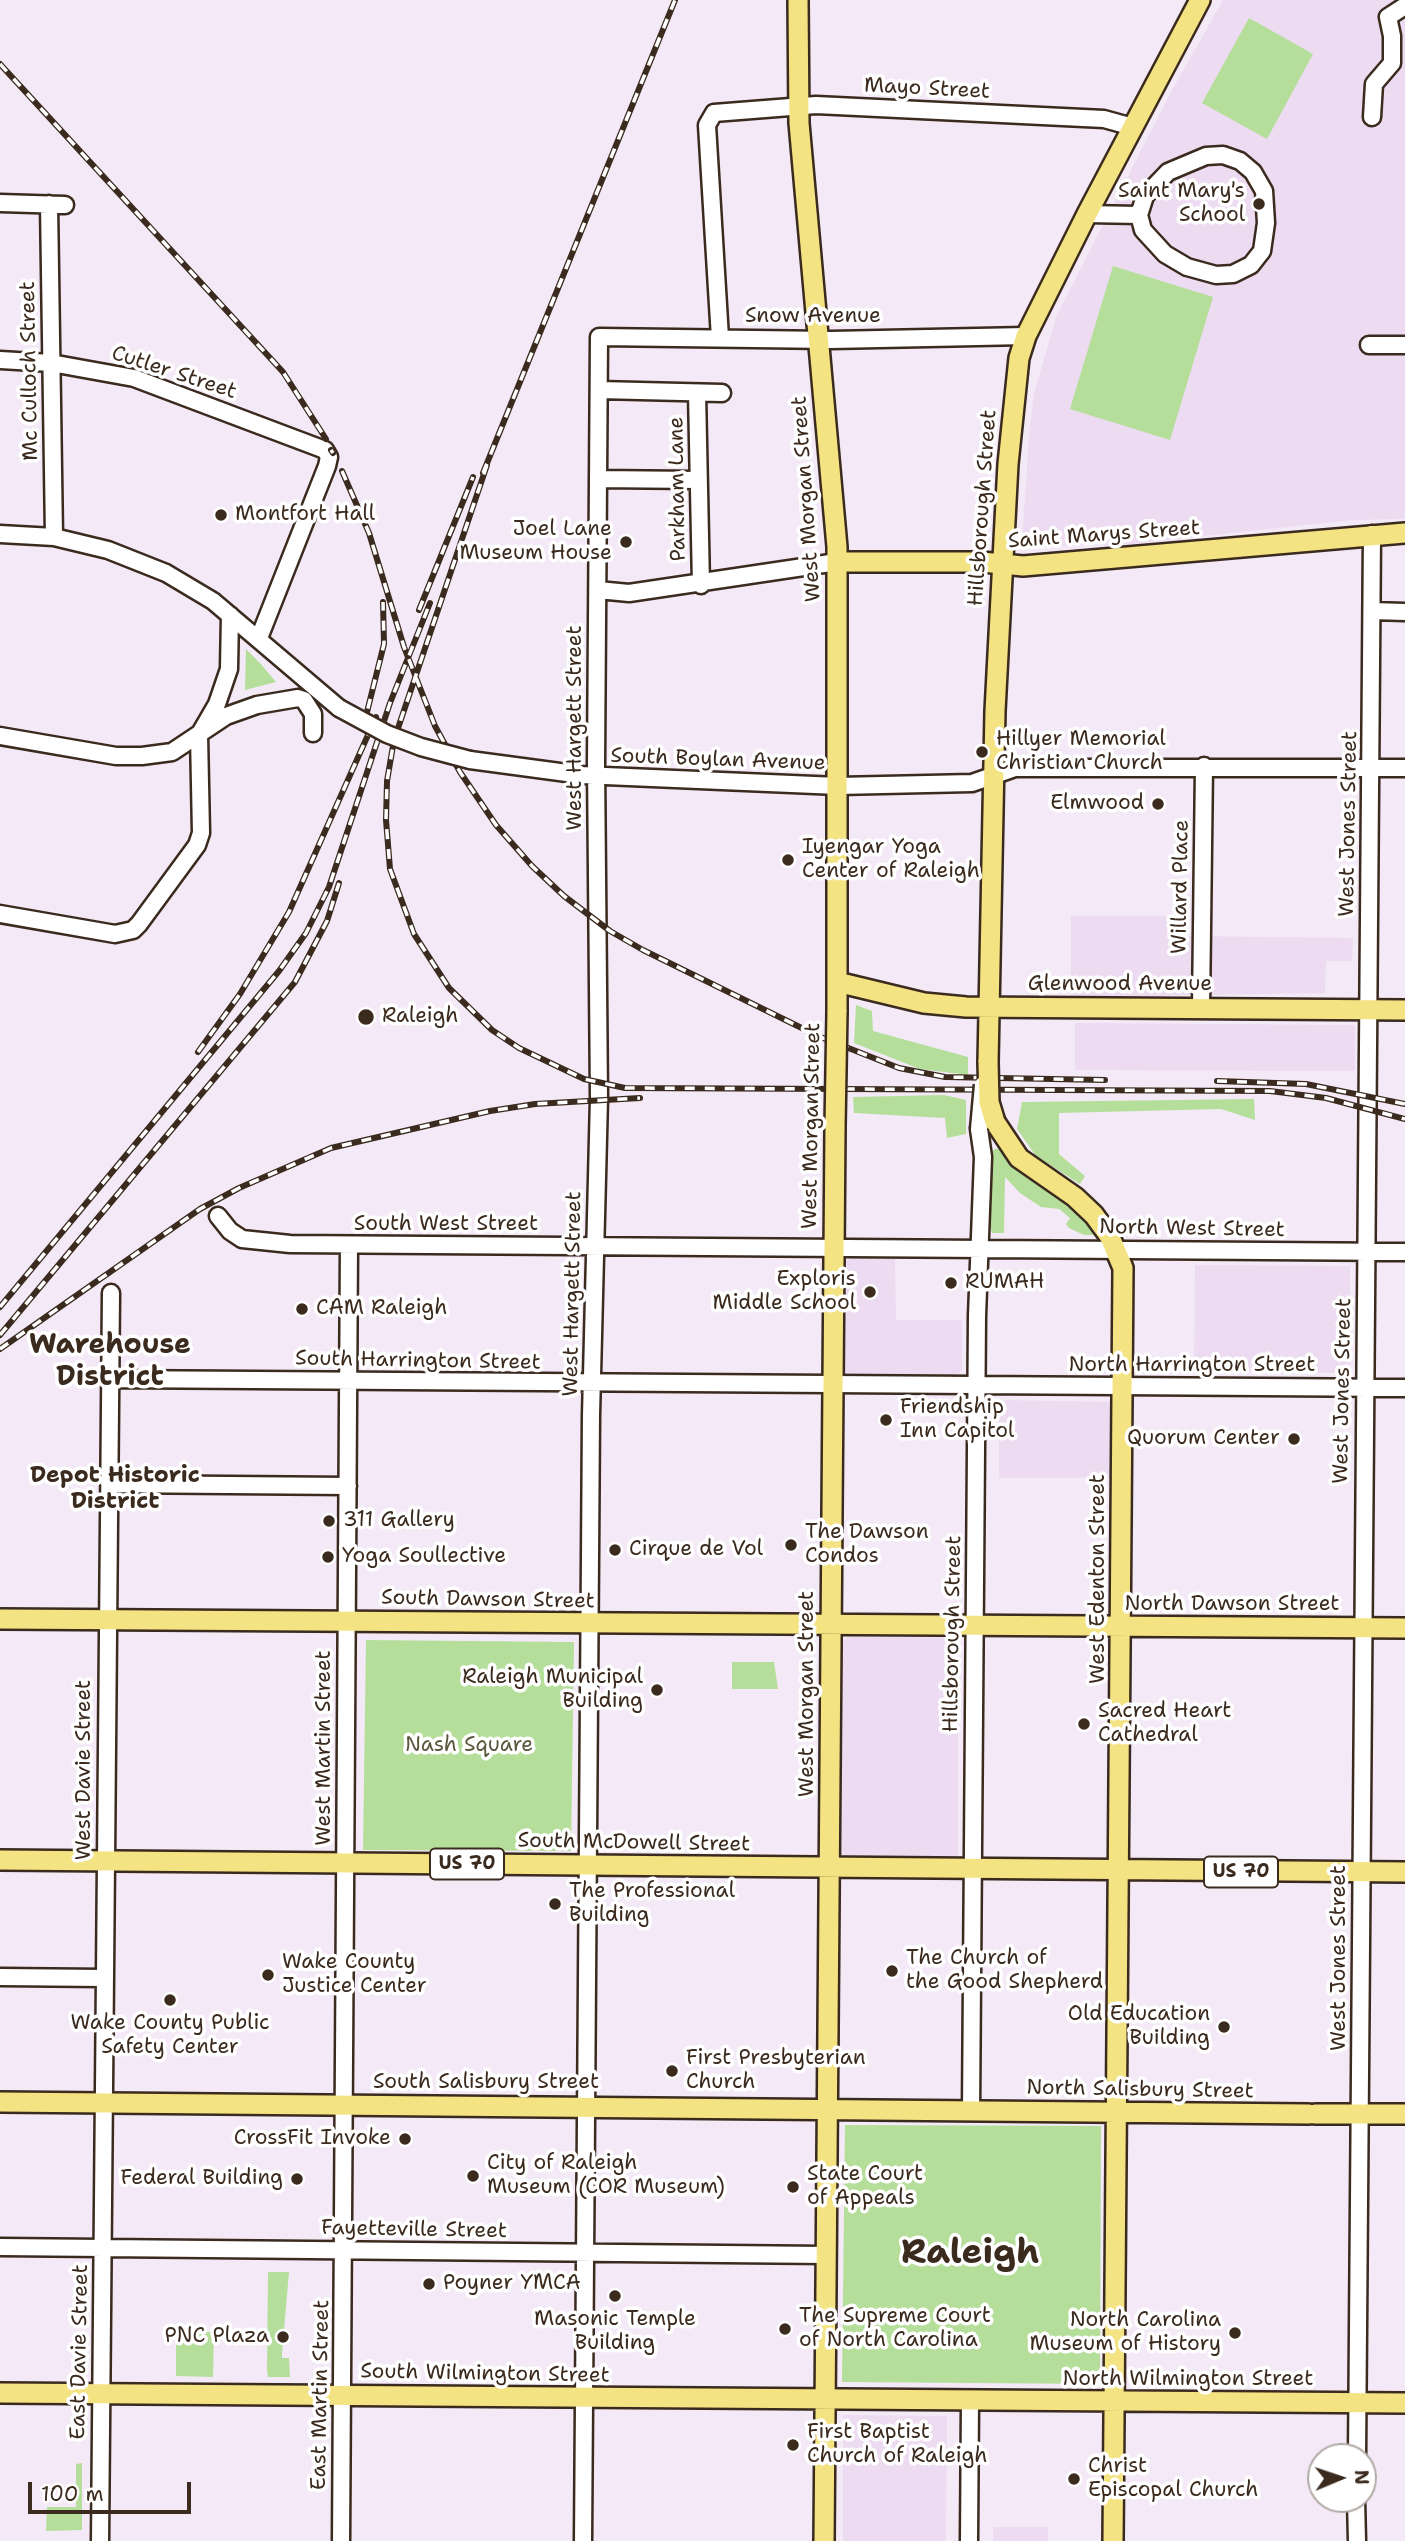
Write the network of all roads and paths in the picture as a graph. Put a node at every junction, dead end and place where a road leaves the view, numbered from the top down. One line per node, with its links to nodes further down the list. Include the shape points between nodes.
1 (798, 0): 4 (main road, West Morgan Street)
2 (1200, 0): 6 (main road, Hillsborough Street)
3 (1405, 6): 5 (street, via 1388,17 1392,63 1374,84)
4 (799, 104): 6 (street, Mayo Street, via 1104,119); 12 (street, Mayo Street, via 719,111 710,116); 13 (main road, West Morgan Street)
5 (1372, 117)
6 (1133, 127): 8 (main road, Hillsborough Street)
7 (0, 203): 17 (street, Mc Culloch Street, via 57,204)
8 (1087, 214): 9 (street); 10 (main road, Hillsborough Street)
9 (1139, 215): 9 (street, via 1154,245 1204,273 1233,274 1251,265 1262,251 1264,191 1253,172 1223,155 1206,156 1168,172 1145,196)
10 (1026, 336): 13 (street, Snow Avenue); 28 (main road, Hillsborough Street, via 1012,405)
11 (599, 337): 12 (street, Snow Avenue); 18 (street, West Hargett Street)
12 (720, 338): 13 (street, Snow Avenue)
13 (819, 340): 27 (main road, West Morgan Street)
14 (1369, 345): 15 (street)
15 (1405, 345)
16 (0, 360): 17 (street, Cutler Street)
17 (51, 363): 26 (street, Mc Culloch Street); 34 (street, Cutler Street, via 134,378 327,453 323,478)
18 (599, 390): 19 (street); 21 (street, West Hargett Street)
19 (697, 393): 20 (street); 22 (street, Parkham Lane)
20 (722, 393)
21 (598, 479): 22 (street); 30 (street, West Hargett Street)
22 (697, 480): 29 (street, Parkham Lane)
23 (1405, 533): 25 (main road, Saint Marys Street)
24 (0, 534): 26 (street, South Boylan Avenue)
25 (1372, 534): 28 (main road, Saint Marys Street); 31 (street, West Jones Street)
26 (54, 537): 33 (street, South Boylan Avenue, via 155,568)
27 (837, 562): 28 (main road, Saint Marys Street); 29 (street, Saint Marys Street); 43 (main road, West Morgan Street)
28 (1002, 565): 41 (main road, Hillsborough Street)
29 (701, 585): 30 (street, Saint Marys Street, via 629,593)
30 (597, 590): 42 (street, West Hargett Street)
31 (1372, 611): 32 (street); 39 (street, West Jones Street)
32 (1405, 612)
33 (230, 615): 34 (street, South Boylan Avenue); 37 (street, via 229,669)
34 (258, 638): 42 (street, South Boylan Avenue, bridge, via 339,709 387,734 470,760)
35 (313, 733): 37 (street, via 313,714 304,699 298,698 226,716)
36 (0, 736): 37 (street, via 116,756 142,756 172,752)
37 (199, 736): 44 (street, via 201,833 197,845 133,930 116,934)
38 (1204, 766): 39 (street, South Boylan Avenue); 41 (street, South Boylan Avenue, via 1010,768); 47 (street, Willard Place)
39 (1372, 768): 40 (street, South Boylan Avenue); 48 (street, West Jones Street)
40 (1405, 768)
41 (994, 775): 43 (street, South Boylan Avenue, via 972,783); 46 (main road, Hillsborough Street)
42 (596, 776): 43 (street, South Boylan Avenue); 53 (street, West Hargett Street, via 599,1027)
43 (838, 786): 45 (main road, West Morgan Street)
44 (0, 914)
45 (837, 982): 46 (main road, Glenwood Avenue, via 924,1003); 54 (main road, West Morgan Street, bridge)
46 (989, 1008): 47 (main road, Glenwood Avenue); 50 (main road, Hillsborough Street, bridge)
47 (1201, 1008): 48 (main road, Glenwood Avenue)
48 (1367, 1010): 49 (main road, Glenwood Avenue); 57 (street, West Jones Street)
49 (1405, 1010)
50 (989, 1130): 55 (street, Hillsborough Street, via 983,1157); 56 (main road, West Edenton Street, via 1025,1163 1090,1210)
51 (218, 1216): 52 (street, South West Street, via 230,1231 248,1241)
52 (349, 1245): 53 (street, South West Street); 61 (street, West Martin Street)
53 (595, 1247): 54 (street, South West Street); 62 (street, West Hargett Street)
54 (833, 1248): 55 (street, South West Street); 63 (main road, West Morgan Street)
55 (979, 1249): 56 (street, North West Street); 64 (street, Hillsborough Street)
56 (1116, 1249): 57 (street, North West Street); 65 (main road, West Edenton Street, via 1124,1280)
57 (1366, 1252): 58 (street, North West Street); 66 (street, West Jones Street)
58 (1405, 1252)
59 (111, 1293): 60 (street, West Davie Street)
60 (110, 1379): 61 (street, South Harrington Street); 68 (street, West Davie Street)
61 (348, 1381): 62 (street, South Harrington Street); 69 (street, West Martin Street)
62 (592, 1383): 63 (street, South Harrington Street); 73 (street, West Hargett Street)
63 (832, 1386): 64 (street, South Harrington Street); 74 (main road, West Morgan Street)
64 (978, 1386): 65 (street, North Harrington Street); 75 (street, Hillsborough Street)
65 (1124, 1387): 66 (street, North Harrington Street); 76 (main road, West Edenton Street)
66 (1363, 1388): 67 (street, North Harrington Street); 77 (street, West Jones Street)
67 (1405, 1388)
68 (109, 1483): 69 (street); 71 (street, West Davie Street)
69 (348, 1486): 72 (street, West Martin Street)
70 (0, 1619): 71 (main road, South Dawson Street)
71 (108, 1620): 72 (main road, South Dawson Street); 80 (street, West Davie Street)
72 (347, 1622): 73 (main road, South Dawson Street); 81 (street, West Martin Street)
73 (589, 1624): 74 (main road, South Dawson Street); 82 (street, West Hargett Street)
74 (830, 1626): 75 (main road, South Dawson Street); 83 (main road, West Morgan Street)
75 (976, 1627): 76 (main road, North Dawson Street); 84 (street, Hillsborough Street)
76 (1122, 1627): 77 (main road, North Dawson Street); 85 (main road, West Edenton Street)
77 (1363, 1628): 78 (main road, North Dawson Street); 87 (street, West Jones Street)
78 (1405, 1628)
79 (0, 1860): 80 (main road, South McDowell Street / US 70)
80 (106, 1860): 81 (main road, South McDowell Street / US 70); 89 (street, West Davie Street)
81 (345, 1863): 82 (main road, South McDowell Street / US 70); 92 (street, West Martin Street)
82 (588, 1865): 83 (main road, South McDowell Street / US 70); 93 (street, West Hargett Street)
83 (829, 1867): 84 (main road, South McDowell Street / US 70); 94 (main road, West Morgan Street)
84 (973, 1869): 85 (main road, US 70); 95 (street, Hillsborough Street)
85 (1119, 1871): 87 (main road, US 70); 96 (main road, West Edenton Street)
86 (1405, 1872): 87 (main road, US 70)
87 (1362, 1873): 98 (street, West Jones Street)
88 (0, 1977): 89 (street)
89 (104, 1978): 91 (street, West Davie Street)
90 (0, 2102): 91 (main road, South Salisbury Street)
91 (103, 2102): 92 (main road, South Salisbury Street); 100 (street, West Davie Street)
92 (344, 2105): 93 (main road, South Salisbury Street); 101 (street, West Martin Street)
93 (586, 2106): 94 (main road, South Salisbury Street); 102 (street, West Hargett Street)
94 (829, 2109): 95 (main road, South Salisbury Street); 103 (main road, West Morgan Street)
95 (971, 2111): 96 (main road, North Salisbury Street)
96 (1117, 2112): 98 (main road, North Salisbury Street); 110 (main road, West Edenton Street)
97 (1405, 2114): 98 (main road, North Salisbury Street)
98 (1360, 2115): 111 (street, West Jones Street)
99 (0, 2247): 100 (street, Fayetteville Street)
100 (102, 2248): 101 (street, Fayetteville Street); 105 (street, East Davie Street)
101 (344, 2250): 102 (street, Fayetteville Street); 106 (street, East Martin Street)
102 (584, 2253): 103 (street, Fayetteville Street); 107 (street, West Hargett Street)
103 (827, 2255): 108 (main road, West Morgan Street)
104 (0, 2393): 105 (main road, South Wilmington Street)
105 (100, 2393): 106 (main road, South Wilmington Street); 115 (street, East Davie Street)
106 (342, 2395): 107 (main road, South Wilmington Street); 116 (street, East Martin Street)
107 (582, 2397): 108 (main road, South Wilmington Street); 117 (street, West Hargett Street)
108 (823, 2399): 109 (main road, South Wilmington Street); 118 (main road, West Morgan Street)
109 (970, 2401): 110 (main road, North Wilmington Street); 119 (street)
110 (1115, 2401): 111 (main road, North Wilmington Street); 120 (main road, West Edenton Street)
111 (1356, 2403): 112 (main road, North Wilmington Street); 113 (street, West Jones Street)
112 (1405, 2403)
113 (1356, 2443)
114 (1356, 2513): 121 (street)
115 (100, 2541)
116 (341, 2541)
117 (583, 2541)
118 (824, 2541)
119 (969, 2541)
120 (1113, 2541)
121 (1357, 2541)

